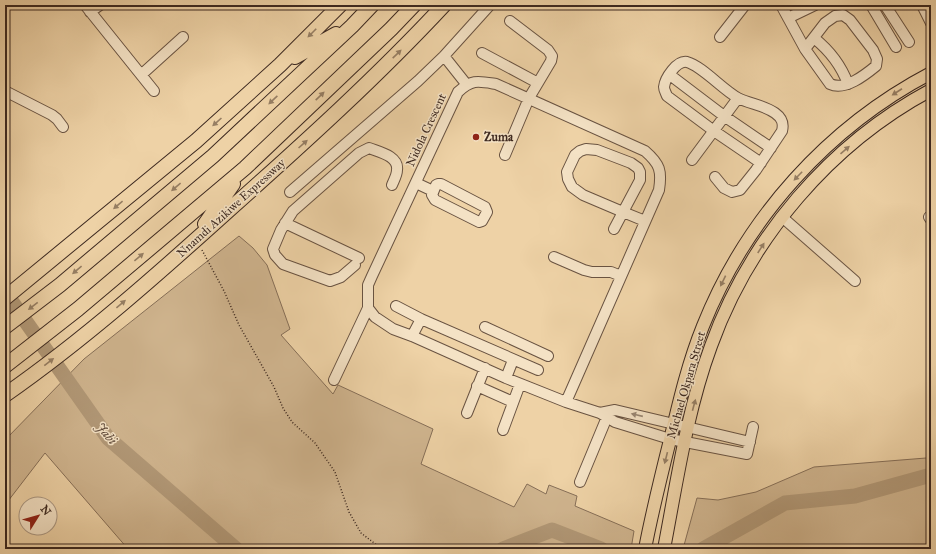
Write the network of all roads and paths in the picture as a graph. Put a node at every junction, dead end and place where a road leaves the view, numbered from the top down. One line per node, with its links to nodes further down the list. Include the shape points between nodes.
1 (100, 5): 13 (street)
2 (340, 5): 26 (highway, one-way to 26)
3 (372, 5): 17 (highway)
4 (414, 5): 45 (highway, Nnamdi Azikiwe Expressway, one-way to 4)
5 (444, 5): 56 (highway, Nnamdi Azikiwe Expressway, one-way to 5, via 317,131 409,43)
6 (490, 5): 25 (street)
7 (745, 5): 19 (street)
8 (781, 5): 14 (street)
9 (815, 5): 14 (street)
10 (871, 5): 22 (street)
11 (885, 5): 21 (street)
12 (922, 5): 16 (street)
13 (87, 9): 29 (street)
14 (788, 18): 23 (street)
15 (510, 21): 30 (street, via 548,50 552,56)
16 (931, 23)
17 (352, 26): 26 (highway); 64 (highway, one-way to 64, via 213,156 60,285)
18 (183, 37): 29 (street)
19 (720, 37)
20 (814, 38): 23 (street); 31 (street, via 838,64); 31 (street, via 825,22 843,15 850,20 873,50 877,59 876,66)
21 (909, 42)
22 (896, 47)
23 (806, 50): 31 (street, via 830,84)
24 (482, 53): 30 (street)
25 (444, 56): 32 (street); 50 (street)
26 (280, 65): 60 (highway, one-way to 60, via 196,141)
27 (931, 73): 82 (main road, Michael Okpara Street, one-way to 82, via 878,106 831,143 786,188 758,224 726,275 702,327)
28 (670, 74): 37 (street, via 677,66 688,62); 38 (street); 40 (street, via 664,89 667,96)
29 (142, 75): 34 (street)
30 (538, 83): 36 (street)
31 (848, 84)
32 (467, 85): 36 (street, via 477,81 496,84); 47 (street, Nidola Crescent, via 458,92)
33 (931, 90): 52 (main road, Michael Okpara Street, one-way to 33, via 800,194 855,142 908,103)
34 (154, 91)
35 (5, 92): 39 (street, via 52,115)
36 (529, 98): 42 (street); 53 (street, via 645,151 655,160 660,168 659,190)
37 (738, 98): 38 (street); 41 (street, via 761,106 781,119 782,131)
38 (724, 116): 40 (street); 41 (street)
39 (63, 127)
40 (714, 131): 43 (street); 44 (street)
41 (771, 148): 44 (street)
42 (505, 155)
43 (692, 160)
44 (761, 163): 46 (street, via 740,190 732,192 724,188)
45 (245, 168): 56 (highway); 70 (highway, Nnamdi Azikiwe Expressway, one-way to 45, via 78,309)
46 (715, 177)
47 (416, 183): 49 (street); 62 (street, Nidola Crescent, via 368,285)
48 (392, 185): 54 (street, via 397,169 396,162 388,155 369,148 359,153 293,211)
49 (433, 191): 49 (street, via 435,200 479,222 487,212 485,207 441,184)
50 (290, 192)
51 (623, 212): 51 (street, via 640,180 638,168 596,150 580,151 575,155 567,172 572,187 583,195); 53 (street); 55 (street)
52 (782, 217): 59 (street); 83 (main road, Michael Okpara Street, one-way to 52, via 718,327 741,280)
53 (645, 221): 58 (street)
54 (285, 223): 54 (street, via 357,261 341,277 330,281 283,264 275,256 273,248)
55 (614, 229)
56 (194, 242): 77 (highway, Nnamdi Azikiwe Expressway, one-way to 56, via 91,329); 90 (path, via 224,291 283,408 292,422 315,443 335,472 349,512 361,533)
57 (554, 257): 58 (street, via 584,270 611,272)
58 (621, 276): 79 (street)
59 (855, 281)
60 (5, 298)
61 (396, 306): 63 (street)
62 (368, 308): 66 (street, via 375,317 393,329); 74 (street)
63 (421, 319): 66 (street); 69 (street)
64 (5, 327)
65 (485, 327): 67 (street)
66 (412, 336): 71 (street)
67 (518, 341): 68 (street); 69 (street)
68 (548, 356)
69 (512, 359): 72 (street); 73 (street)
70 (5, 366)
71 (485, 368): 73 (street); 76 (street)
72 (538, 370)
73 (506, 378): 75 (street)
74 (334, 380)
75 (520, 384): 78 (street); 79 (street)
76 (478, 386): 78 (street); 80 (street)
77 (5, 395)
78 (513, 402): 85 (street)
79 (566, 402): 81 (street)
80 (467, 413)
81 (604, 415): 82 (street, one-way to 81, via 615,410); 86 (street, via 615,422); 89 (street)
82 (674, 423): 83 (street); 86 (main road, Michael Okpara Street)
83 (688, 427): 87 (street); 88 (main road, Michael Okpara Street)
84 (753, 427): 87 (street)
85 (503, 430)
86 (670, 439): 88 (street); 91 (main road, Michael Okpara Street, one-way to 91)
87 (750, 442): 88 (street, via 747,454)
88 (685, 443): 92 (main road, Michael Okpara Street)
89 (580, 482)
90 (385, 549)
91 (645, 549)
92 (664, 549)

